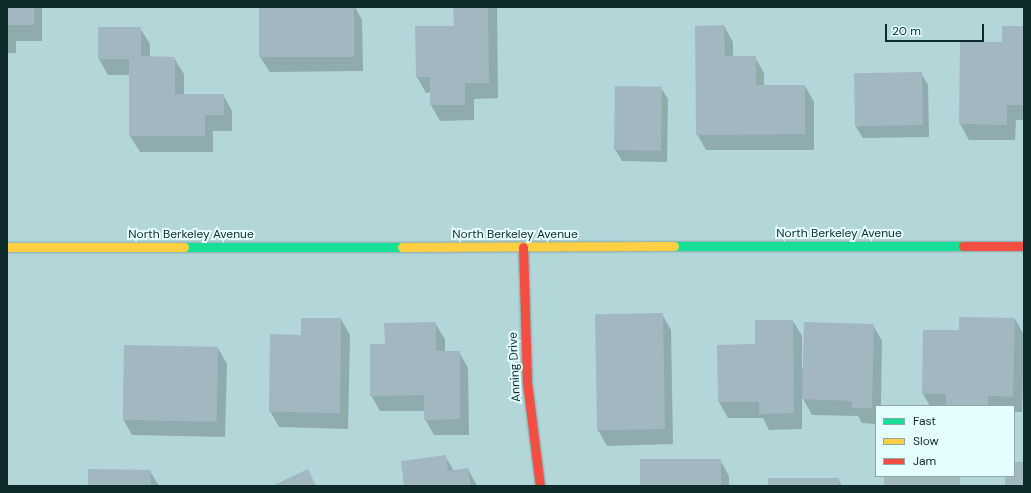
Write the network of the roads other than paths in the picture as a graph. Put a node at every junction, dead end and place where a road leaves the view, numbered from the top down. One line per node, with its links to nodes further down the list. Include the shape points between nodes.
1 (523, 246): 2 (street, North Berkeley Avenue); 3 (street, North Berkeley Avenue); 4 (street, Anning Drive, via 527,382)
2 (1024, 246)
3 (7, 247)
4 (540, 486)

